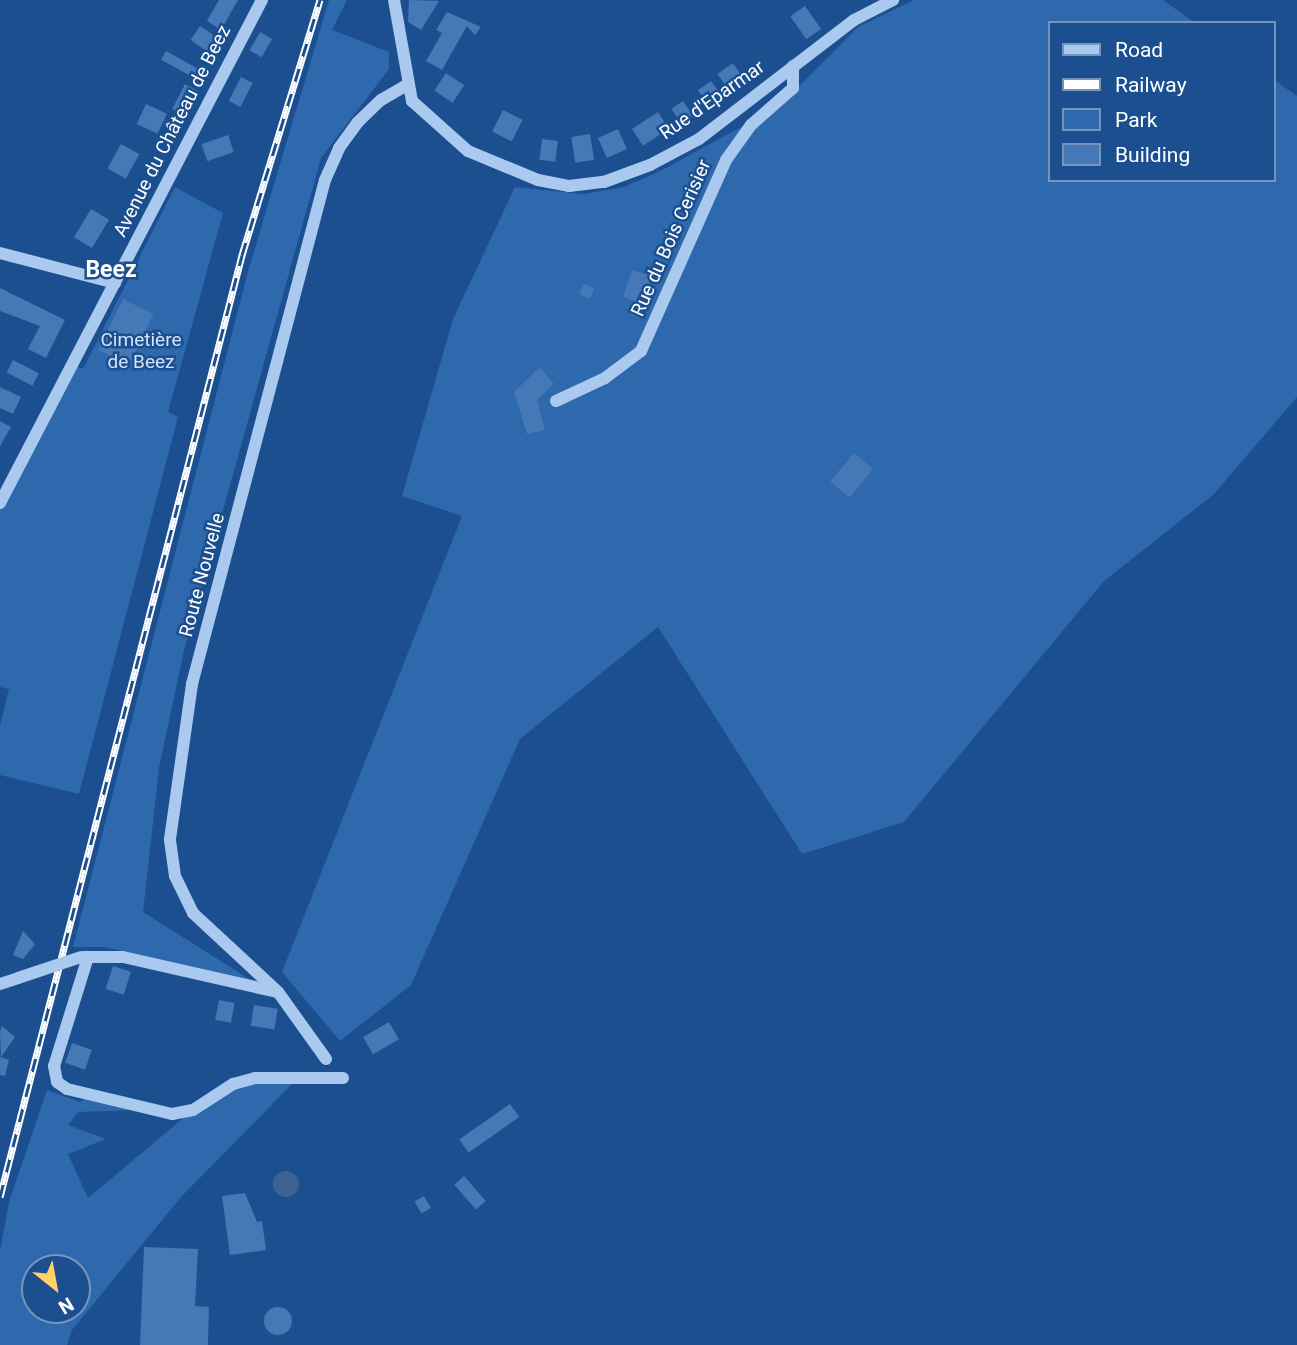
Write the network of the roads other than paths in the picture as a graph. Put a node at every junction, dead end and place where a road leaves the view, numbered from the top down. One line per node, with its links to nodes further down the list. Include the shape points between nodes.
1 (262, 0): 7 (street, Avenue du Château de Beez)
2 (394, 0): 5 (street, Rue d'Eparmar)
3 (893, 0): 4 (street, Rue d'Eparmar, via 854,20)
4 (793, 66): 5 (street, Rue d'Eparmar, via 699,139 604,182 569,186 538,180 468,151 412,101); 8 (street, Rue du Bois Cerisier, via 793,88 751,125 726,160 641,351 605,378)
5 (407, 85): 12 (street, Route Nouvelle, via 381,100 358,122 339,148 325,180 192,684 172,826 175,876 193,913)
6 (0, 253): 7 (street)
7 (115, 283): 9 (street, Avenue du Château de Beez)
8 (555, 401)
9 (0, 503)
10 (85, 957): 11 (street, bridge); 12 (street, via 123,957); 14 (street, via 54,1066 57,1082 67,1089 172,1114 193,1110 233,1084 255,1078)
11 (0, 984)
12 (278, 992): 13 (street, Route Nouvelle)
13 (326, 1059)
14 (343, 1078)

